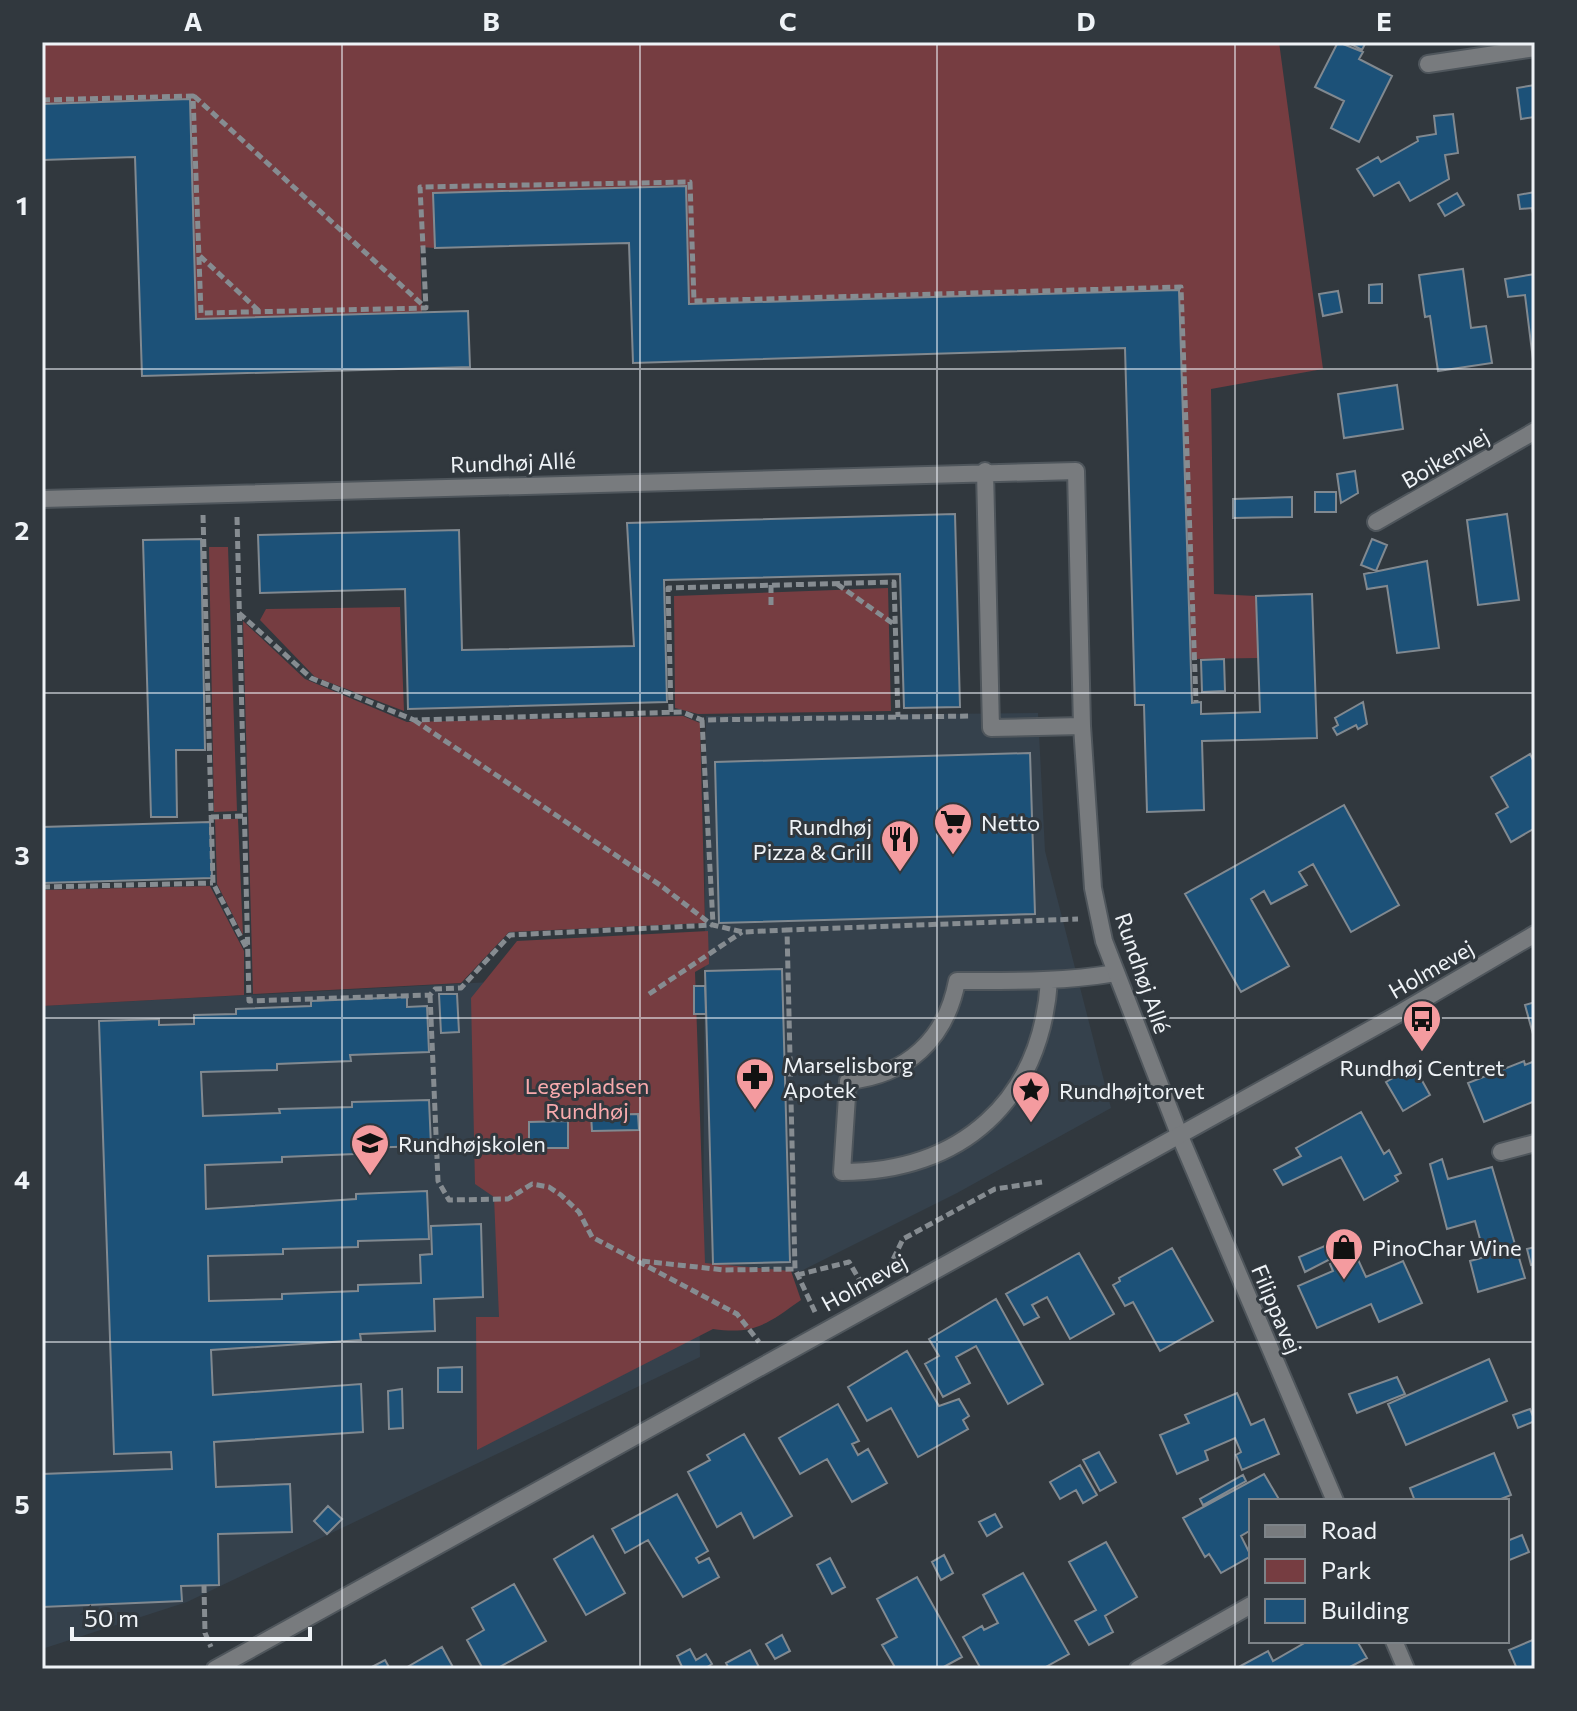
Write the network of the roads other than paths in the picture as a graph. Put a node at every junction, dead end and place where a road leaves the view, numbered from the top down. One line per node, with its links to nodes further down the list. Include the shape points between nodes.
1 (1535, 48): 2 (street)
2 (1428, 64)
3 (1535, 431): 6 (street, Boikenvej)
4 (985, 471): 5 (street, Rundhøj Allé); 7 (street, Rundhøj Allé, via 1076,471); 7 (street, via 991,728)
5 (42, 499)
6 (1376, 522)
7 (1082, 726): 9 (street, Rundhøj Allé, via 1093,888)
8 (1535, 934): 11 (street, Holmevej)
9 (1116, 973): 10 (street); 11 (street, Rundhøj Allé)
10 (1049, 981): 10 (street, via 957,981 947,1018 925,1049 890,1072 848,1081 842,1172 893,1170 918,1163 984,1125 1004,1106 1032,1060 1042,1034)
11 (1179, 1134): 14 (street, Filippavej); 17 (street, Holmevej)
12 (1535, 1143): 13 (street)
13 (1501, 1152)
14 (1334, 1499)
15 (1249, 1606): 18 (street)
16 (1395, 1643): 19 (street)
17 (218, 1668)
18 (1138, 1669)
19 (1406, 1669)

